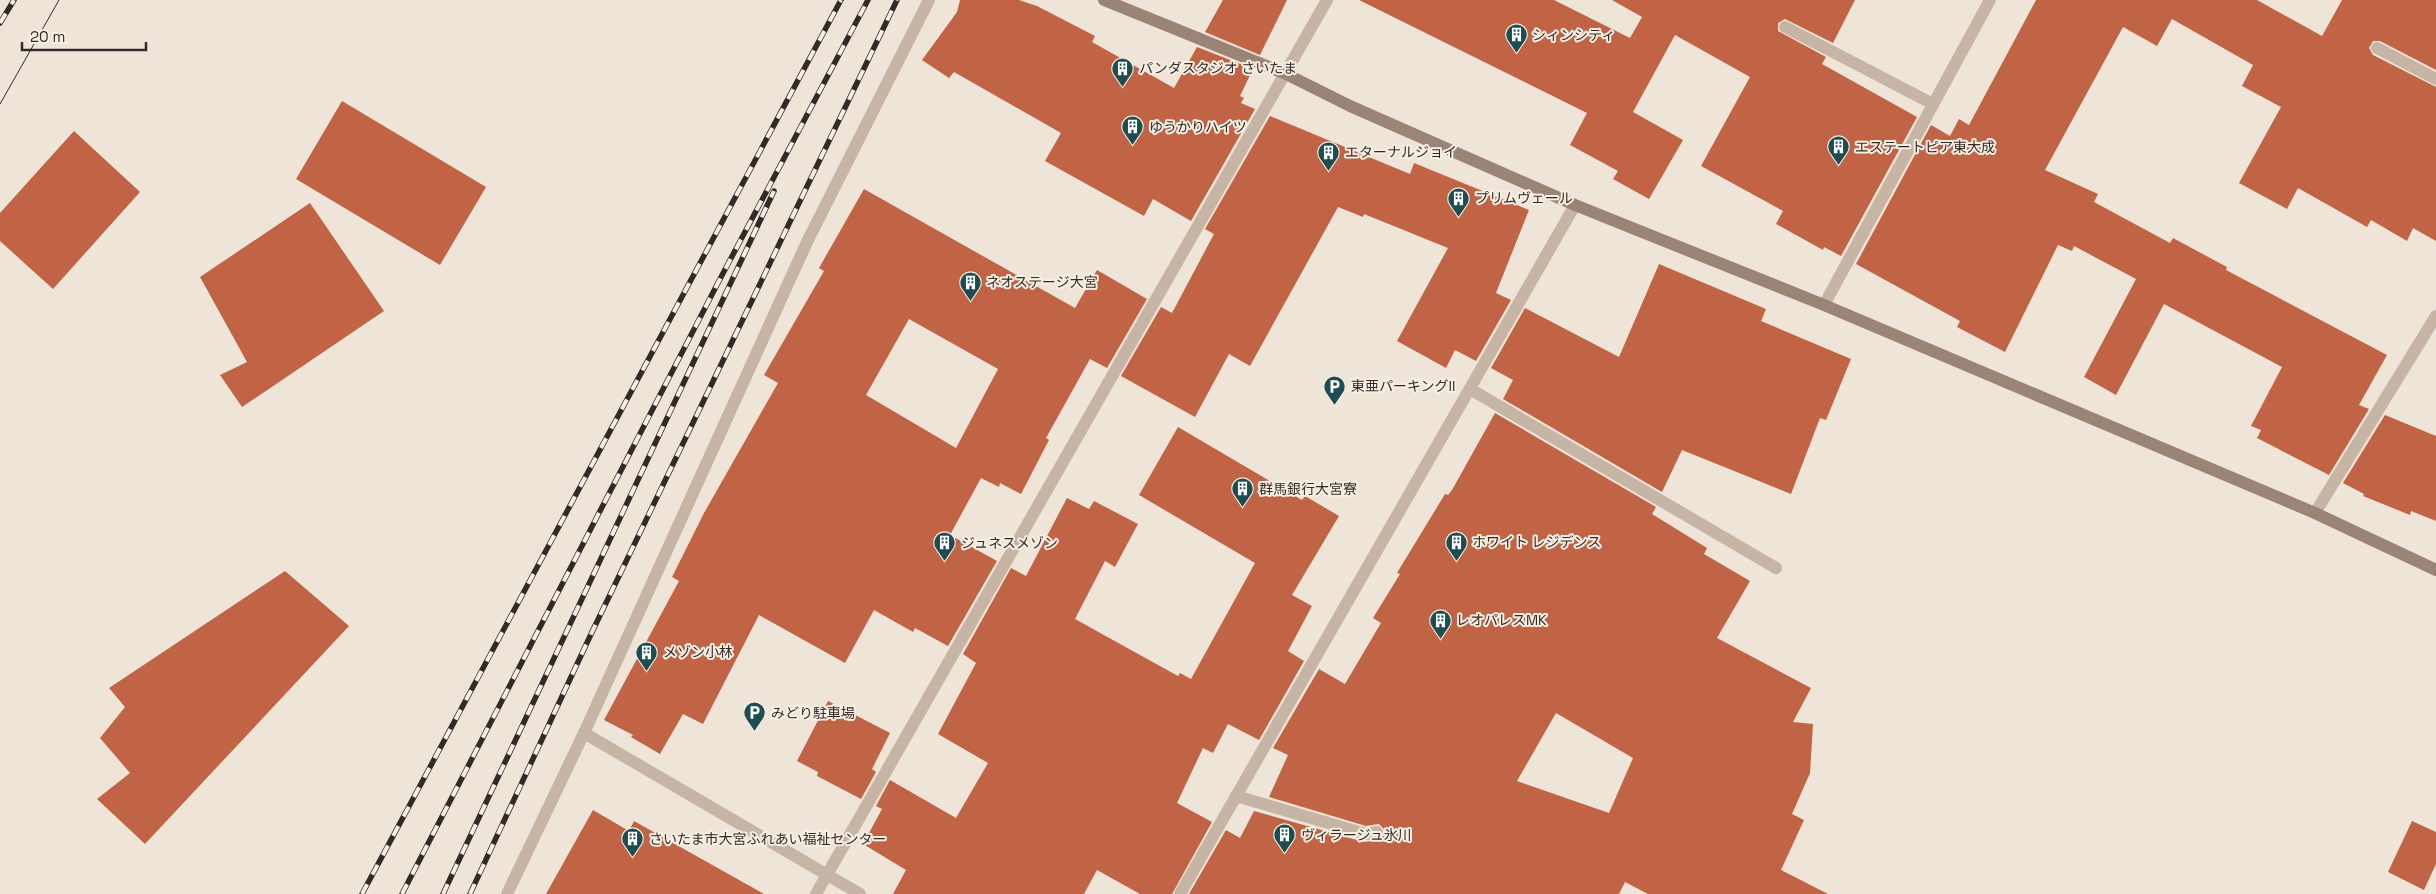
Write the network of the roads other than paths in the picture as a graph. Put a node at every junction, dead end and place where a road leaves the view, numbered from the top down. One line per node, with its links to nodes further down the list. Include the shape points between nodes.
1 (929, 0): 17 (street, via 807,242)
2 (1104, 0): 7 (street)
3 (1327, 0): 7 (street)
4 (1990, 0): 9 (street)
5 (1785, 27): 9 (street)
6 (2378, 48): 8 (street)
7 (1286, 74): 10 (street, via 1350,106); 20 (street)
8 (2436, 79)
9 (1933, 104): 11 (street)
10 (1575, 205): 11 (street); 13 (street)
11 (1824, 305): 14 (street)
12 (2436, 316): 14 (street)
13 (1470, 388): 15 (street); 18 (street)
14 (2315, 514): 16 (street)
15 (1776, 568)
16 (2436, 570)
17 (584, 733): 20 (street); 21 (street)
18 (1236, 796): 19 (street, via 1366,834); 24 (street)
19 (1377, 832)
20 (827, 875): 22 (street); 23 (street)
21 (508, 894)
22 (816, 894)
23 (860, 894)
24 (1180, 894)

